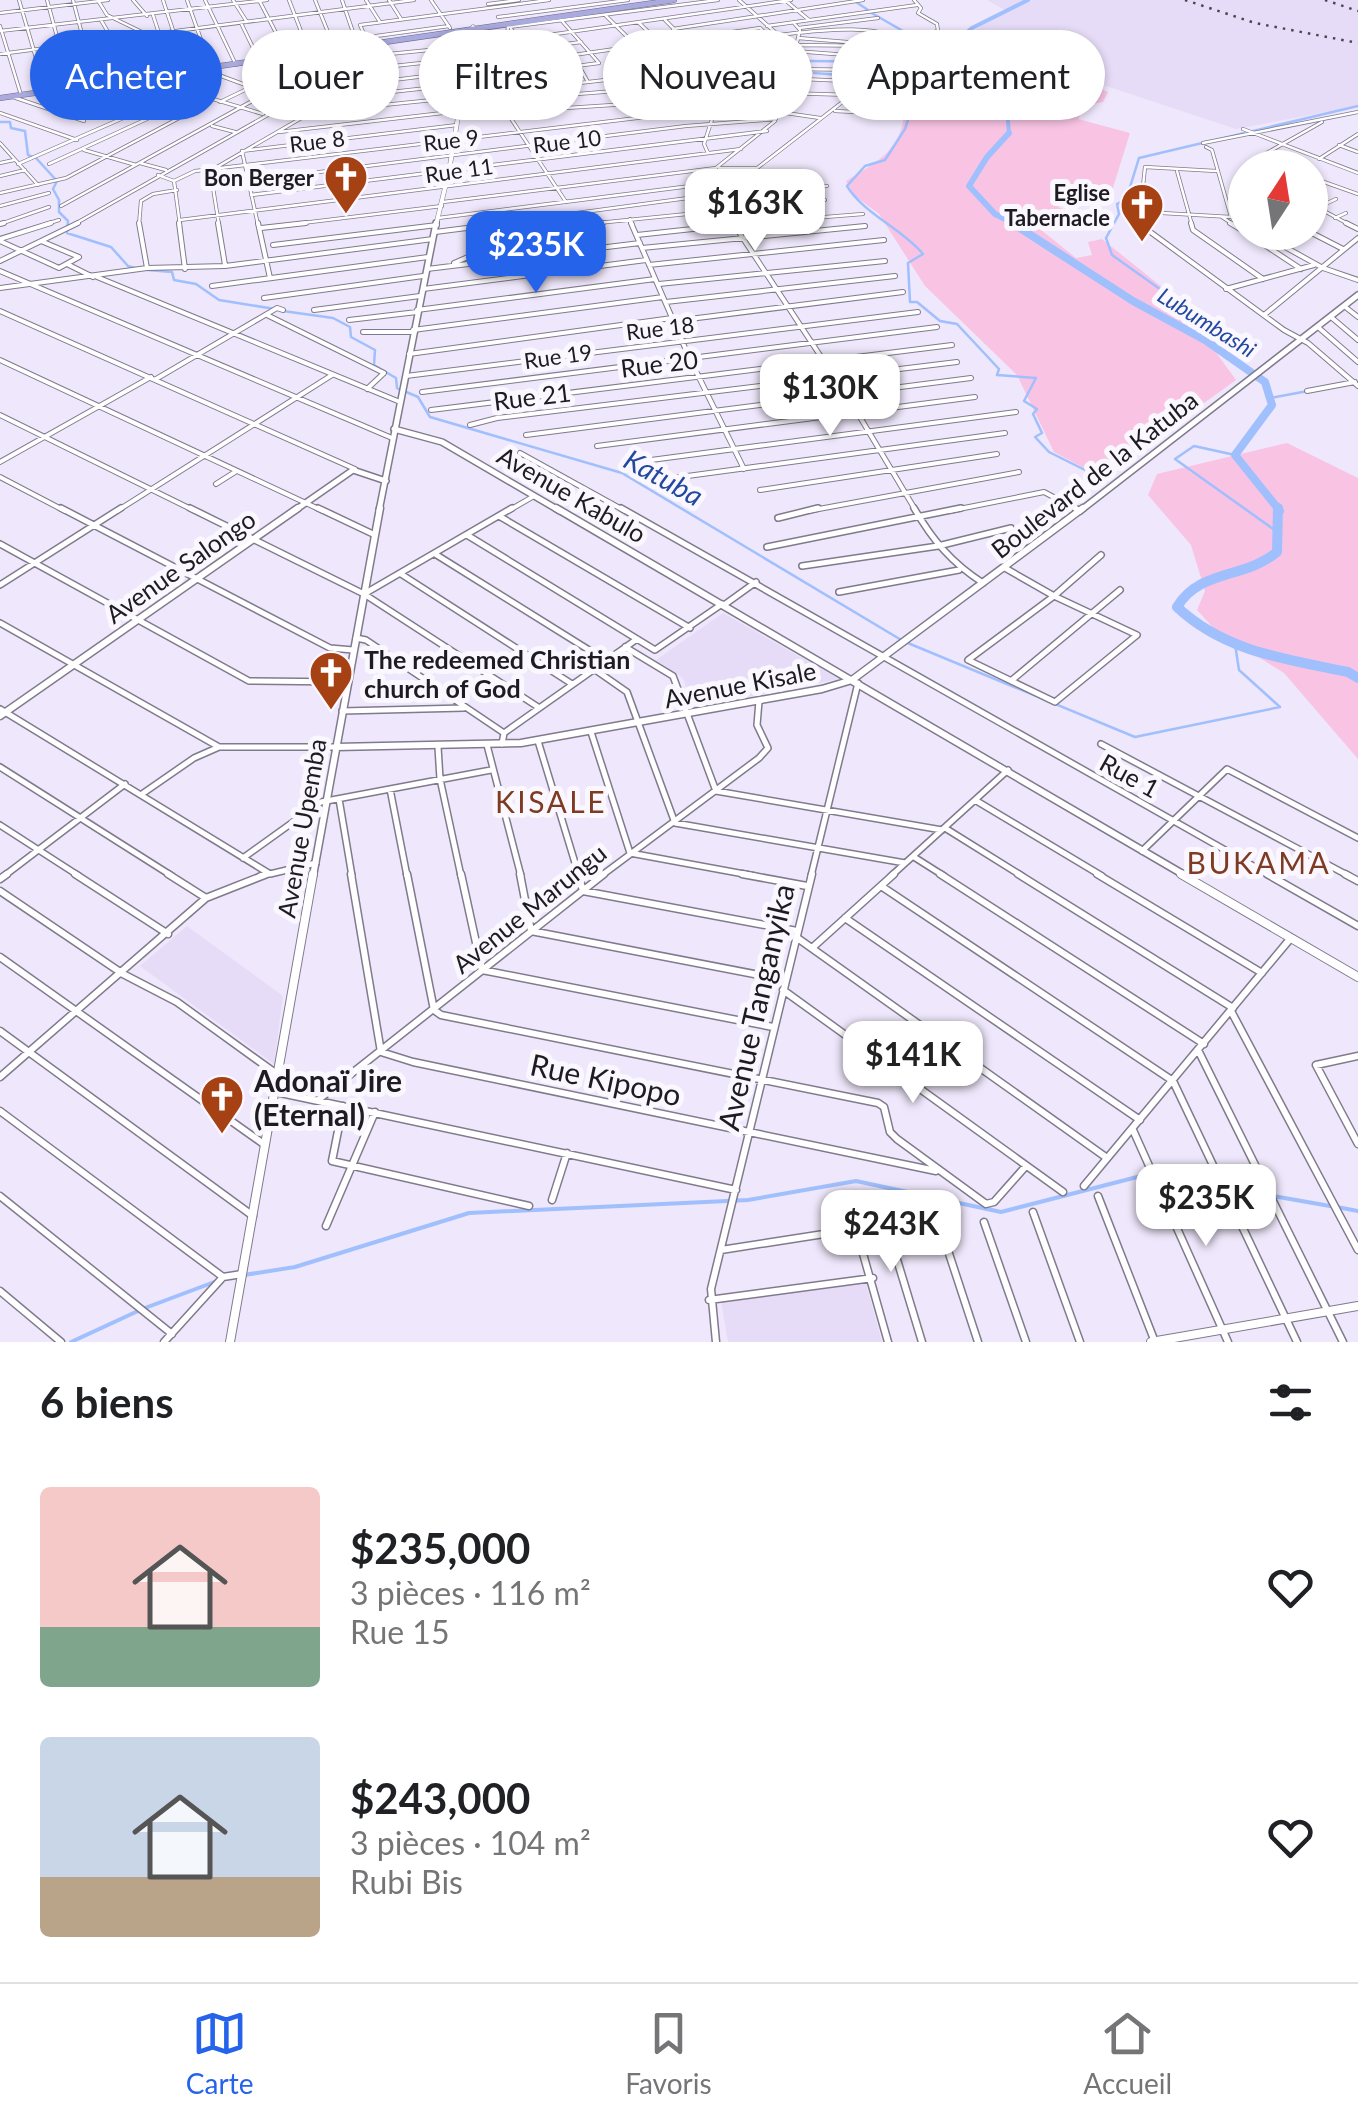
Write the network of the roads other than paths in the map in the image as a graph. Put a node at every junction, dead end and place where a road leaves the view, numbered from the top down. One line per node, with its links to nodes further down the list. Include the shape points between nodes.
1 (19, 0): 40 (street)
2 (48, 0): 33 (street)
3 (108, 0): 27 (street)
4 (133, 0): 49 (street)
5 (163, 0): 46 (street)
6 (187, 0): 41 (street)
7 (205, 0): 38 (street)
8 (260, 0): 9 (street); 29 (street); 55 (street)
9 (267, 0)
10 (289, 0): 47 (street)
11 (316, 0): 44 (street)
12 (342, 0): 39 (street)
13 (366, 0): 34 (street)
14 (414, 0): 30 (street)
15 (431, 0): 48 (street)
16 (519, 0): 31 (street)
17 (542, 0): 18 (street); 31 (street); 42 (street)
18 (548, 0)
19 (628, 0): 35 (street)
20 (674, 0): 35 (highway)
21 (718, 0): 35 (street, via 613,15)
22 (739, 0): 36 (street)
23 (787, 0): 36 (street); 43 (street)
24 (863, 0): 43 (street)
25 (892, 0): 37 (street)
26 (914, 0): 32 (street)
27 (98, 1): 28 (street); 54 (street)
28 (74, 2): 33 (street); 60 (street)
29 (234, 2): 38 (street); 61 (street)
30 (390, 2): 34 (street); 56 (street)
31 (488, 4): 48 (street); 66 (street)
32 (919, 5): 37 (street); 99 (street, via 918,14 940,28)
33 (49, 6): 40 (street); 67 (street)
34 (369, 6): 39 (street); 62 (street)
35 (604, 7): 42 (street); 51 (highway); 63 (street); 69 (street)
36 (746, 7): 52 (street); 57 (street)
37 (898, 7): 59 (street)
38 (209, 8): 41 (street); 68 (street)
39 (344, 9): 44 (street); 88 (street)
40 (22, 10): 45 (street); 71 (street)
41 (190, 10): 46 (street); 72 (street)
42 (550, 10): 51 (street); 66 (street)
43 (797, 10): 52 (street); 59 (street)
44 (320, 12): 47 (street); 87 (street)
45 (0, 13)
46 (168, 13): 50 (street); 82 (street)
47 (297, 15): 55 (street); 86 (street)
48 (441, 15): 56 (street); 73 (street)
49 (147, 16): 50 (street); 54 (street)
50 (154, 16): 81 (street)
51 (556, 16): 63 (street); 66 (highway)
52 (757, 16): 70 (street); 75 (street)
53 (878, 18): 101 (street)
54 (115, 19): 58 (street); 80 (street)
55 (270, 19): 61 (street); 85 (street)
56 (400, 19): 62 (street); 100 (street)
57 (664, 19): 64 (street); 75 (street)
58 (100, 20): 60 (street); 79 (street)
59 (809, 20): 65 (street)
60 (80, 22): 67 (street); 78 (street)
61 (244, 22): 68 (street); 84 (street)
62 (380, 22): 89 (street, via 359,25)
63 (563, 22): 66 (street); 92 (street)
64 (638, 22): 69 (street); 95 (street)
65 (793, 22): 70 (street); 97 (street)
66 (504, 23): 74 (highway); 90 (street); 91 (street)
67 (54, 24): 71 (street); 77 (street)
68 (218, 26): 72 (street); 114 (street)
69 (616, 26): 93 (street); 94 (street)
70 (767, 26): 96 (street)
71 (28, 28): 76 (street); 104 (street)
72 (198, 28): 83 (street)
73 (450, 28): 74 (highway); 100 (street); 105 (highway)
74 (473, 28)
75 (673, 28)
76 (0, 29): 112 (street)
77 (55, 30)
78 (82, 30)
79 (106, 30)
80 (138, 30)
81 (158, 30)
82 (174, 30)
83 (182, 30)
84 (247, 30)
85 (275, 30)
86 (301, 30)
87 (327, 30)
88 (352, 30)
89 (362, 30)
90 (504, 30)
91 (511, 30)
92 (570, 30)
93 (583, 30)
94 (621, 30)
95 (646, 30)
96 (772, 30)
97 (797, 30)
98 (843, 30): 103 (street)
99 (935, 30)
100 (407, 31): 102 (street)
101 (812, 31)
102 (399, 32)
103 (812, 32)
104 (30, 35)
105 (399, 37)
106 (583, 44): 109 (street)
107 (603, 50): 109 (street)
108 (30, 51): 112 (street)
109 (590, 52): 110 (street); 115 (street, via 599,63)
110 (583, 53)
111 (0, 54): 112 (street)
112 (6, 54): 123 (street)
113 (242, 64): 114 (highway)
114 (236, 65): 116 (highway)
115 (583, 65)
116 (222, 68)
117 (583, 73): 120 (street)
118 (222, 75): 126 (street, via 252,87)
119 (603, 80): 120 (street)
120 (588, 82): 121 (street)
121 (583, 83)
122 (30, 94): 123 (highway)
123 (20, 95): 124 (highway)
124 (10, 96): 125 (highway); 147 (street)
125 (0, 98)
126 (222, 101)
127 (222, 103): 128 (street)
128 (240, 108): 149 (street)
129 (832, 110): 134 (street)
130 (1357, 110): 146 (street)
131 (0, 113): 158 (street)
132 (419, 113): 154 (street)
133 (812, 116): 134 (street, Rue 8)
134 (823, 118): 183 (street)
135 (121, 120): 158 (street)
136 (144, 120): 165 (street)
137 (176, 120): 174 (street)
138 (255, 120): 153 (street)
139 (298, 120): 154 (street)
140 (458, 120): 150 (street, Avenue Upemba)
141 (512, 120): 151 (street)
142 (639, 120): 151 (street, Rue 8)
143 (711, 120): 148 (street)
144 (763, 120): 148 (street, Rue 9)
145 (775, 120): 152 (street)
146 (1322, 120): 155 (street); 162 (street)
147 (84, 121)
148 (710, 124): 157 (street); 161 (street, Rue 9)
149 (209, 125): 153 (street); 180 (street)
150 (457, 125): 159 (street, Avenue Upemba); 169 (street)
151 (520, 131): 159 (street, Rue 8); 161 (street)
152 (767, 131): 157 (street, Rue 10); 166 (street)
153 (235, 132): 187 (street)
154 (276, 132): 169 (street)
155 (1248, 132): 162 (street); 189 (street, via 1205,145)
156 (1358, 134): 163 (street)
157 (705, 138): 171 (street); 175 (street, Rue 10)
158 (77, 140): 176 (street)
159 (454, 140): 173 (street, Avenue Upemba); 181 (street, Rue 8)
160 (0, 143): 164 (street)
161 (531, 145): 173 (street, Rue 9); 175 (street)
162 (1279, 145): 167 (street); 168 (street)
163 (1339, 146): 170 (street); 172 (street)
164 (2, 149): 176 (street)
165 (81, 149): 174 (street); 179 (street)
166 (742, 149): 171 (street, Rue 11); 182 (street)
167 (1271, 150)
168 (1293, 150)
169 (242, 151): 181 (street); 184 (street)
170 (1358, 152)
171 (708, 153): 191 (street, Rue 11)
172 (1328, 153)
173 (452, 155): 188 (street, Avenue Upemba); 194 (street, Rue 9)
174 (108, 157): 180 (street); 199 (street)
175 (541, 159): 188 (street, Rue 10); 191 (street)
176 (16, 162): 178 (street); 186 (street)
177 (1328, 162): 190 (street)
178 (0, 163)
179 (48, 164)
180 (138, 164): 187 (street); 216 (street)
181 (245, 165): 184 (street, Rue 8); 194 (street)
182 (713, 168): 183 (street); 197 (street); 202 (street)
183 (758, 168): 195 (street)
184 (212, 169): 196 (street, Rue 8); 226 (street)
185 (1176, 169): 189 (street); 222 (street, via 1145,168); 225 (street)
186 (25, 170): 193 (street); 199 (street)
187 (167, 170): 192 (street)
188 (449, 170): 201 (street, Avenue Upemba); 209 (street, Rue 10)
189 (1216, 171): 218 (street)
190 (1358, 172)
191 (549, 173): 201 (street, Rue 11); 202 (street)
192 (158, 175): 196 (street); 241 (street)
193 (0, 176)
194 (248, 180): 209 (street)
195 (741, 180): 197 (street); 206 (street)
196 (174, 181): 203 (street)
197 (714, 182): 207 (street); 212 (street)
198 (1328, 184): 208 (street)
199 (38, 185): 204 (street)
200 (828, 186): 206 (street)
201 (446, 188): 214 (street, Avenue Upemba); 221 (street, Rue 11)
202 (557, 188): 212 (street); 214 (street)
203 (177, 190): 232 (street); 271 (street, via 141,202)
204 (0, 193)
205 (49, 193): 215 (street)
206 (725, 193): 207 (street)
207 (717, 194): 219 (street); 244 (street)
208 (1358, 194)
209 (252, 196): 221 (street)
210 (1336, 199): 213 (street)
211 (825, 200): 219 (street)
212 (566, 202): 233 (street)
213 (1328, 202)
214 (442, 204): 233 (street, Avenue Upemba); 240 (street)
215 (0, 206)
216 (60, 206)
217 (48, 207): 236 (street)
218 (1228, 208)
219 (725, 210): 230 (street); 237 (street)
220 (1328, 211): 229 (street)
221 (255, 212): 226 (street, Rue 11); 240 (street)
222 (1145, 212): 225 (street); 286 (street, via 1150,233)
223 (1346, 213): 229 (street)
224 (863, 214): 237 (street)
225 (1187, 215): 227 (street); 279 (street, via 1193,230)
226 (218, 216): 232 (street, Rue 11); 268 (street)
227 (1222, 217): 228 (street); 234 (street)
228 (1228, 217)
229 (1335, 218): 242 (street)
230 (630, 219): 238 (street); 243 (street)
231 (59, 220): 235 (street)
232 (180, 220): 272 (street)
233 (437, 221): 244 (street, Avenue Upemba); 251 (street)
234 (1228, 221)
235 (50, 222): 241 (street); 247 (street)
236 (0, 224)
237 (734, 224): 243 (street); 245 (street)
238 (568, 226)
239 (864, 226): 245 (street)
240 (260, 228): 260 (street)
241 (64, 229): 249 (street)
242 (1358, 229)
243 (637, 235): 252 (street)
244 (434, 236): 259 (street, Avenue Upemba); 260 (street)
245 (742, 238): 252 (street); 258 (street)
246 (1358, 238): 256 (street)
247 (0, 240): 253 (street)
248 (884, 240): 258 (street)
249 (42, 241): 253 (street); 266 (street, via 79,255)
250 (1328, 242): 256 (street)
251 (272, 246)
252 (641, 246): 264 (street); 265 (street)
253 (21, 250): 261 (street); 266 (street, via 59,268)
254 (1272, 250): 270 (street)
255 (1291, 250): 267 (street)
256 (1344, 250): 269 (street)
257 (475, 254): 264 (street)
258 (752, 254): 265 (street); 274 (street)
259 (428, 257): 275 (street, Avenue Upemba); 278 (street)
260 (265, 260): 268 (street); 278 (street)
261 (0, 261)
262 (884, 261): 274 (street)
263 (446, 262): 264 (street)
264 (467, 262): 275 (street)
265 (648, 263): 281 (street); 288 (street)
266 (69, 264): 277 (street)
267 (1317, 264): 269 (street); 270 (street)
268 (226, 266): 272 (street)
269 (1323, 268): 280 (street); 300 (street)
270 (1300, 269): 279 (street)
271 (145, 270): 272 (street); 277 (street)
272 (186, 270)
273 (0, 271): 282 (street)
274 (764, 271): 281 (street); 285 (street)
275 (424, 273): 288 (street, Avenue Upemba); 290 (street)
276 (895, 276): 285 (street)
277 (95, 277): 282 (street); 310 (street)
278 (270, 278): 283 (street)
279 (1263, 279): 286 (street)
280 (1358, 280)
281 (656, 282): 291 (street); 297 (street)
282 (29, 284): 284 (street); 317 (street)
283 (212, 286)
284 (0, 288)
285 (776, 289): 291 (street); 293 (street)
286 (1226, 289): 300 (street)
287 (903, 292): 293 (street)
288 (420, 293): 295 (street); 297 (street, Avenue Upemba)
289 (1357, 296): 292 (street, Boulevard de la Katuba)
290 (264, 298)
291 (664, 299): 303 (street); 308 (street)
292 (1344, 306): 301 (street, Boulevard de la Katuba); 302 (street)
293 (788, 308): 303 (street); 305 (street)
294 (278, 309): 299 (street)
295 (314, 310)
296 (0, 311): 327 (street)
297 (417, 311): 304 (street); 308 (street, Avenue Upemba)
298 (918, 312): 305 (street, Rue 18)
299 (267, 314): 310 (street); 330 (street, via 384,373)
300 (1264, 315): 312 (street)
301 (1331, 317): 307 (street, Boulevard de la Katuba); 313 (street)
302 (1358, 318)
303 (673, 319): 311 (street); 316 (street)
304 (349, 320)
305 (799, 326): 311 (street, Rue 18); 314 (street)
306 (937, 327): 314 (street, Rue 19)
307 (1319, 328): 312 (street, Boulevard de la Katuba); 322 (street)
308 (413, 331): 309 (street); 316 (street, Avenue Upemba)
309 (364, 332)
310 (232, 334): 317 (street); 323 (street)
311 (682, 340): 318 (street); 324 (street, Rue 18)
312 (1303, 340): 329 (street); 375 (street, Boulevard de la Katuba)
313 (1358, 340)
314 (810, 343): 318 (street, Rue 19); 320 (street)
315 (952, 344): 320 (street, Rue 20)
316 (409, 354): 324 (street, Avenue Upemba)
317 (196, 355): 327 (street); 336 (street)
318 (689, 356): 325 (street); 332 (street, Rue 19)
319 (0, 360): 338 (street)
320 (820, 360): 325 (street, Rue 20); 326 (street)
321 (957, 362): 326 (street, Rue 21)
322 (1358, 362)
323 (332, 376): 330 (street); 336 (street)
324 (406, 376): 333 (street, Avenue Upemba)
325 (698, 376): 334 (street); 339 (street, Rue 20)
326 (832, 377): 334 (street, Rue 21); 335 (street)
327 (153, 378): 338 (street); 344 (street)
328 (971, 378): 335 (street)
329 (1357, 383): 331 (street)
330 (367, 389): 333 (street)
331 (1308, 391)
332 (422, 392)
333 (402, 394): 346 (street, Avenue Upemba)
334 (707, 394): 340 (street); 345 (street, Rue 21)
335 (846, 395): 340 (street); 342 (street)
336 (296, 396): 344 (street); 352 (street)
337 (975, 398): 342 (street)
338 (98, 407): 351 (street); 358 (street)
339 (431, 410)
340 (714, 410): 347 (street); 350 (street)
341 (1016, 412): 348 (street)
342 (858, 414): 347 (street); 348 (street)
343 (0, 415): 351 (street)
344 (255, 422): 358 (street); 361 (street)
345 (470, 425)
346 (394, 429): 352 (street, Avenue Upemba); 373 (street, Avenue Kabulo, via 433,438)
347 (723, 429): 353 (street); 354 (street)
348 (867, 431): 354 (street); 355 (street)
349 (1006, 433): 355 (street)
350 (526, 434)
351 (44, 437): 360 (street); 370 (street)
352 (392, 438): 368 (street, Avenue Upemba)
353 (597, 446)
354 (734, 449): 359 (street); 362 (street)
355 (878, 450): 362 (street); 363 (street)
356 (520, 453): 395 (street, Rue 1)
357 (997, 454): 363 (street)
358 (202, 456): 364 (street); 370 (street)
359 (652, 460)
360 (0, 462)
361 (355, 469): 368 (street); 374 (street, Avenue Salongo)
362 (744, 469): 367 (street)
363 (890, 470): 371 (street); 372 (street)
364 (235, 472): 369 (street); 374 (street)
365 (1018, 472): 372 (street)
366 (0, 477): 379 (street)
367 (658, 480)
368 (386, 481): 381 (street, Avenue Upemba)
369 (216, 484)
370 (147, 490): 379 (street); 383 (street)
371 (760, 490)
372 (906, 493): 377 (street); 378 (street)
373 (536, 495): 376 (street); 402 (street, Avenue Kabulo)
374 (304, 504): 381 (street); 383 (street, Avenue Salongo)
375 (1080, 511): 378 (street, via 1044,492); 391 (street, Boulevard de la Katuba)
376 (499, 516): 382 (street); 406 (street)
377 (778, 518)
378 (920, 519): 385 (street); 386 (street)
379 (91, 525): 389 (street); 394 (street)
380 (1011, 528): 385 (street)
381 (375, 535): 400 (street, Avenue Upemba)
382 (468, 535): 387 (street); 408 (street)
383 (252, 539): 394 (street, Avenue Salongo); 400 (street)
384 (0, 544): 389 (street)
385 (938, 546): 390 (street); 392 (street)
386 (767, 547)
387 (434, 554): 393 (street); 412 (street)
388 (1101, 554): 401 (street)
389 (32, 562): 396 (street); 404 (street)
390 (802, 566)
391 (1005, 568): 397 (street, Boulevard de la Katuba); 401 (street)
392 (961, 570): 397 (street); 399 (street)
393 (401, 574): 400 (street); 418 (street)
394 (195, 578): 404 (street, Avenue Salongo); 410 (street, via 330,648)
395 (756, 582): 402 (street); 411 (street, Rue 1)
396 (0, 584)
397 (984, 584): 411 (street, Boulevard de la Katuba)
398 (1120, 590): 403 (street)
399 (839, 592)
400 (364, 594): 407 (street, Avenue Upemba); 420 (street)
401 (1054, 597): 403 (street); 415 (street, via 968,662)
402 (723, 604): 406 (street); 416 (street, Avenue Kabulo)
403 (1090, 617): 415 (street); 415 (street, via 1136,635 1055,702)
404 (135, 620): 413 (street, Avenue Salongo); 417 (street, via 249,681)
405 (0, 623): 413 (street)
406 (690, 628): 408 (street, via 657,650)
407 (356, 638): 410 (street, Avenue Upemba); 421 (street)
408 (637, 638): 409 (street)
409 (626, 647): 412 (street); 424 (street, via 673,676)
410 (353, 650): 417 (street, Avenue Upemba)
411 (885, 654): 416 (street, Boulevard de la Katuba); 449 (street, Rue 1)
412 (605, 660): 414 (street)
413 (75, 665): 423 (street, Avenue Salongo); 432 (street)
414 (594, 668): 418 (street); 425 (street, via 626,690)
415 (1012, 680)
416 (855, 681): 419 (street, Avenue Kisale); 437 (street, Avenue Kabulo); 447 (street, Avenue Tanganyika)
417 (347, 682): 422 (street, Avenue Upemba)
418 (572, 684): 420 (street)
419 (759, 700): 424 (street, Avenue Kisale); 441 (street, Avenue Marungu, via 757,725 768,750)
420 (538, 707): 427 (street)
421 (467, 708): 422 (street); 427 (street)
422 (342, 710): 433 (street, Avenue Upemba)
423 (2, 712): 439 (street)
424 (689, 714): 425 (street, Avenue Kisale); 441 (street)
425 (639, 723): 426 (street, Avenue Kisale); 450 (street)
426 (591, 732): 428 (street, Avenue Kisale); 457 (street)
427 (504, 733): 429 (street)
428 (538, 741): 429 (street, Avenue Kisale); 468 (street)
429 (502, 744): 431 (street, Avenue Kisale)
430 (1101, 744): 443 (street)
431 (486, 745): 434 (street, Avenue Kisale); 436 (street)
432 (219, 747): 433 (street); 442 (street)
433 (336, 747): 434 (street, Avenue Kisale); 446 (street, Avenue Upemba)
434 (438, 747): 438 (street)
435 (0, 767): 448 (street)
436 (492, 770): 438 (street); 472 (street)
437 (1008, 770): 445 (street); 456 (street)
438 (440, 779): 440 (street); 478 (street)
439 (125, 784): 442 (street); 448 (street)
440 (390, 789): 444 (street); 483 (street)
441 (716, 790): 447 (street); 450 (street, Avenue Marungu)
442 (142, 794): 459 (street)
443 (1198, 794): 449 (street); 453 (street, via 1227,769); 464 (street)
444 (339, 799): 446 (street); 489 (street)
445 (974, 800): 452 (street); 479 (street)
446 (326, 802): 459 (street); 460 (street, Avenue Upemba)
447 (826, 809): 452 (street); 454 (street, Avenue Tanganyika)
448 (80, 818): 455 (street); 469 (street)
449 (1172, 821): 456 (street); 471 (street, Rue 1)
450 (675, 823): 454 (street); 457 (street, Avenue Marungu)
451 (0, 825): 455 (street)
452 (943, 829): 458 (street); 484 (street)
453 (1358, 838)
454 (816, 848): 461 (street); 465 (street, Avenue Tanganyika)
455 (39, 851): 463 (street); 473 (street)
456 (1142, 851): 475 (street)
457 (630, 853): 465 (street); 468 (street, Avenue Marungu)
458 (914, 857): 461 (street); 488 (street)
459 (243, 858): 462 (street)
460 (316, 863): 462 (street); 492 (street, Avenue Upemba)
461 (905, 863): 466 (street)
462 (270, 874): 469 (street)
463 (0, 880)
464 (1358, 881)
465 (807, 886): 474 (street, Avenue Tanganyika)
466 (881, 886): 470 (street); 495 (street)
467 (0, 890): 480 (street)
468 (583, 891): 472 (street, Avenue Marungu); 474 (street)
469 (206, 898): 473 (street)
470 (846, 918): 476 (street); 501 (street)
471 (1358, 926)
472 (531, 931): 478 (street, Avenue Marungu); 482 (street)
473 (168, 934): 480 (street)
474 (797, 934): 476 (street); 482 (street, Avenue Tanganyika)
475 (1291, 937): 479 (street); 481 (street)
476 (812, 948): 507 (street)
477 (0, 957): 485 (street)
478 (482, 970): 483 (street, Avenue Marungu); 486 (street)
479 (1262, 973): 484 (street)
480 (123, 974): 485 (street); 492 (street, via 142,980)
481 (1358, 977)
482 (784, 985): 486 (street, Avenue Tanganyika); 509 (street)
483 (434, 1010): 489 (street, Avenue Marungu); 494 (street)
484 (1232, 1010): 488 (street); 525 (street)
485 (77, 1012): 490 (street); 505 (street)
486 (773, 1026): 494 (street, Avenue Tanganyika)
487 (0, 1031): 490 (street)
488 (1201, 1047): 495 (street); 532 (street)
489 (381, 1052): 497 (street, Avenue Marungu); 503 (street, Rue Kipopo)
490 (29, 1053): 493 (street); 521 (street)
491 (1358, 1056): 504 (street, via 1316,1065)
492 (278, 1075): 496 (street, Avenue Upemba)
493 (0, 1077)
494 (762, 1080): 503 (street, Avenue Tanganyika); 510 (street, via 884,1107 890,1132)
495 (1173, 1081): 501 (street); 533 (street)
496 (276, 1092): 497 (street); 505 (street, Avenue Upemba)
497 (318, 1100): 498 (street)
498 (343, 1106): 500 (street); 508 (street, via 332,1162)
499 (0, 1111): 527 (street)
500 (375, 1112): 506 (street); 508 (street)
501 (1140, 1120): 502 (street)
502 (1133, 1129): 507 (street); 534 (street)
503 (748, 1132): 510 (street, Rue Kipopo); 512 (street, Avenue Tanganyika)
504 (1358, 1144)
505 (265, 1145): 521 (street, Avenue Upemba)
506 (567, 1153): 512 (street); 517 (street)
507 (1107, 1158): 511 (street)
508 (351, 1167): 518 (street); 523 (street)
509 (1024, 1167): 510 (street, via 990,1204); 513 (street)
510 (939, 1171)
511 (1084, 1186)
512 (736, 1190): 524 (street, Avenue Tanganyika)
513 (1063, 1192)
514 (0, 1196): 535 (street)
515 (1098, 1196): 545 (street)
516 (878, 1197): 541 (street)
517 (552, 1200)
518 (529, 1206)
519 (935, 1211): 542 (street)
520 (1033, 1212): 544 (street)
521 (252, 1216): 526 (street, Avenue Upemba)
522 (984, 1222): 543 (street)
523 (326, 1226)
524 (720, 1250): 528 (street, via 856,1229); 530 (street, Avenue Tanganyika)
525 (1358, 1250)
526 (242, 1274): 527 (street); 538 (street, Avenue Upemba)
527 (223, 1276): 535 (street)
528 (873, 1278): 530 (street); 540 (street)
529 (0, 1291): 536 (street)
530 (709, 1300): 539 (street, Avenue Tanganyika)
531 (1358, 1306): 532 (street)
532 (1324, 1312): 533 (street); 548 (street)
533 (1286, 1319): 534 (street); 547 (street)
534 (1222, 1329): 545 (street); 546 (street)
535 (172, 1334): 537 (street)
536 (61, 1342)
537 (164, 1342)
538 (230, 1342)
539 (716, 1342)
540 (888, 1342)
541 (922, 1342)
542 (978, 1342)
543 (1026, 1342)
544 (1080, 1342)
545 (1153, 1342)
546 (1228, 1342)
547 (1298, 1342)
548 (1343, 1342)

